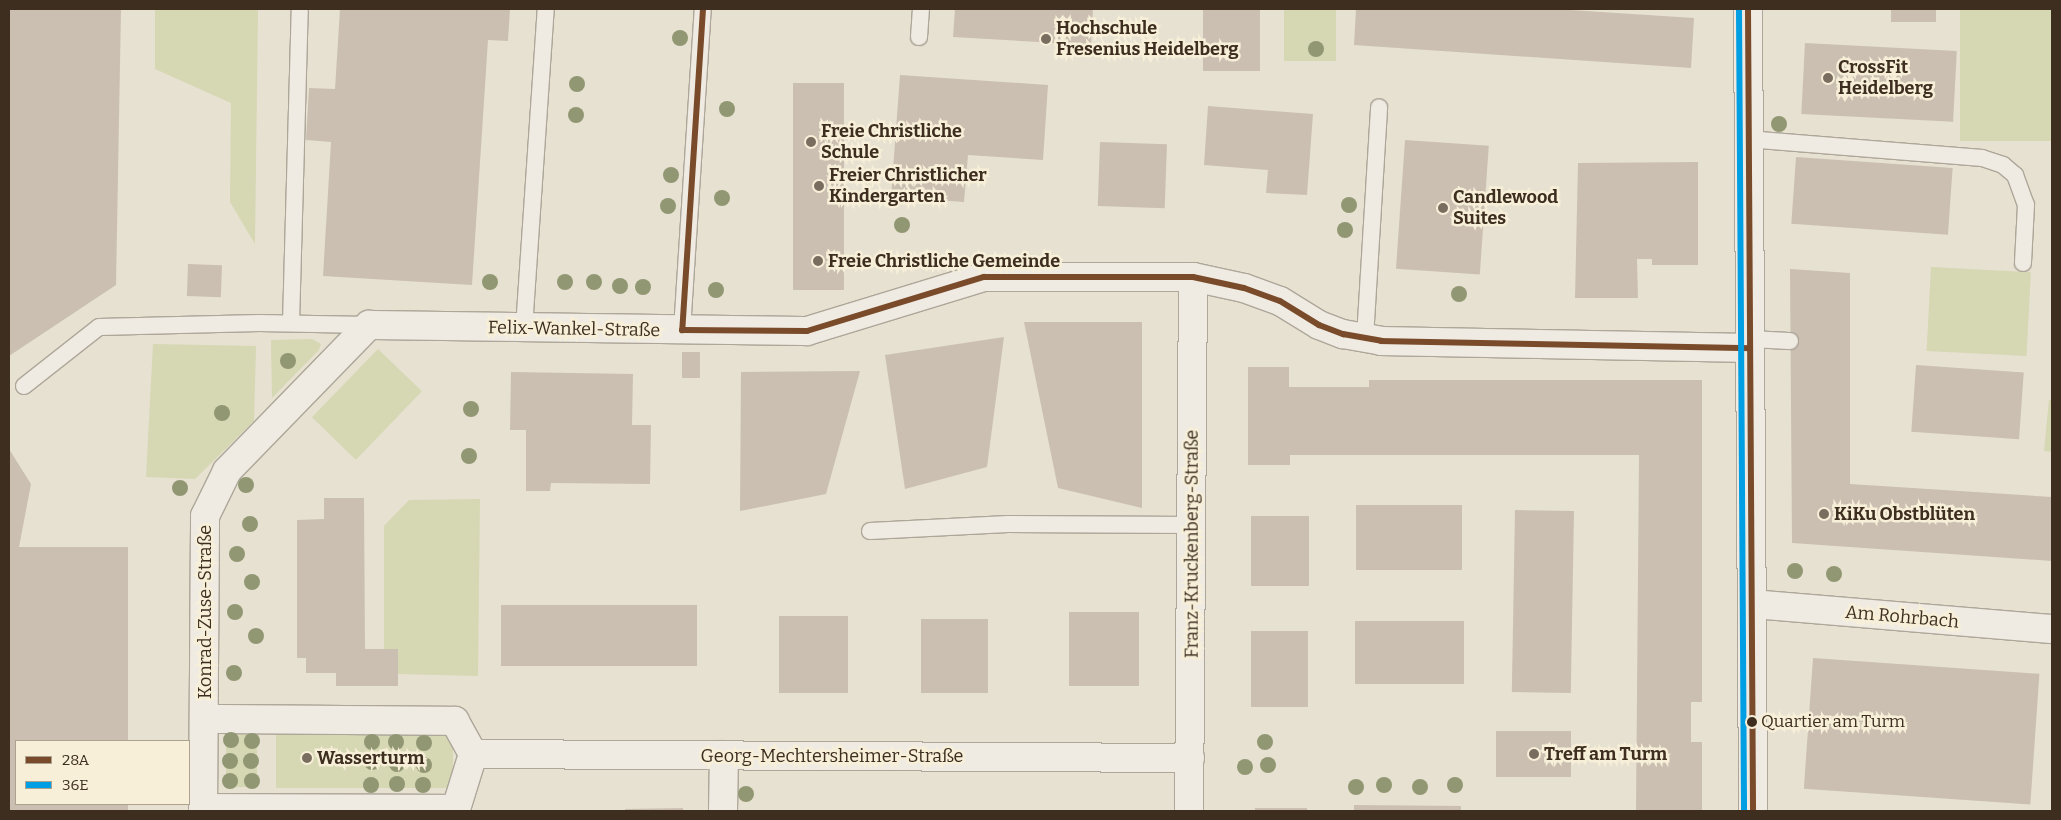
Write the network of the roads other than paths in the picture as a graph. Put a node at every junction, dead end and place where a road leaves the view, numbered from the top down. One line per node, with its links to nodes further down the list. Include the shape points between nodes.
1 (300, 9): 11 (lane)
2 (546, 9): 13 (lane)
3 (703, 9): 14 (lane)
4 (921, 9): 6 (lane)
5 (1748, 9): 8 (street)
6 (919, 37)
7 (1379, 107): 15 (lane)
8 (1747, 139): 9 (lane, via 1982,158 2003,165 2016,175 2026,205); 17 (street)
9 (2023, 263)
10 (1193, 277): 14 (street, Felix-Wankel-Straße, via 984,278 807,331); 15 (street, Felix-Wankel-Straße, via 1244,288 1280,301 1319,325); 19 (street, Franz-Kruckenberg-Straße)
11 (291, 323): 12 (lane); 18 (lane, via 99,327)
12 (369, 324): 13 (street, Felix-Wankel-Straße); 23 (street, Konrad-Zuse-Straße, via 228,471 205,516)
13 (524, 328): 14 (street, Felix-Wankel-Straße)
14 (682, 330)
15 (1365, 338): 17 (street, Felix-Wankel-Straße)
16 (1790, 341): 17 (lane)
17 (1750, 344): 21 (street)
18 (24, 386)
19 (1192, 526): 20 (lane, via 1008,524); 26 (street, Franz-Kruckenberg-Straße)
20 (870, 531)
21 (1753, 604): 22 (street, Am Rohrbach); 30 (street)
22 (2052, 629)
23 (204, 719): 24 (street, via 456,721); 27 (street, Konrad-Zuse-Straße)
24 (473, 754): 25 (street, Georg-Mechtersheimer-Straße); 27 (street, via 456,809)
25 (724, 755): 26 (street, Georg-Mechtersheimer-Straße); 28 (street)
26 (1190, 758): 29 (street, Franz-Kruckenberg-Straße)
27 (204, 810)
28 (723, 811)
29 (1189, 811)
30 (1753, 811)

